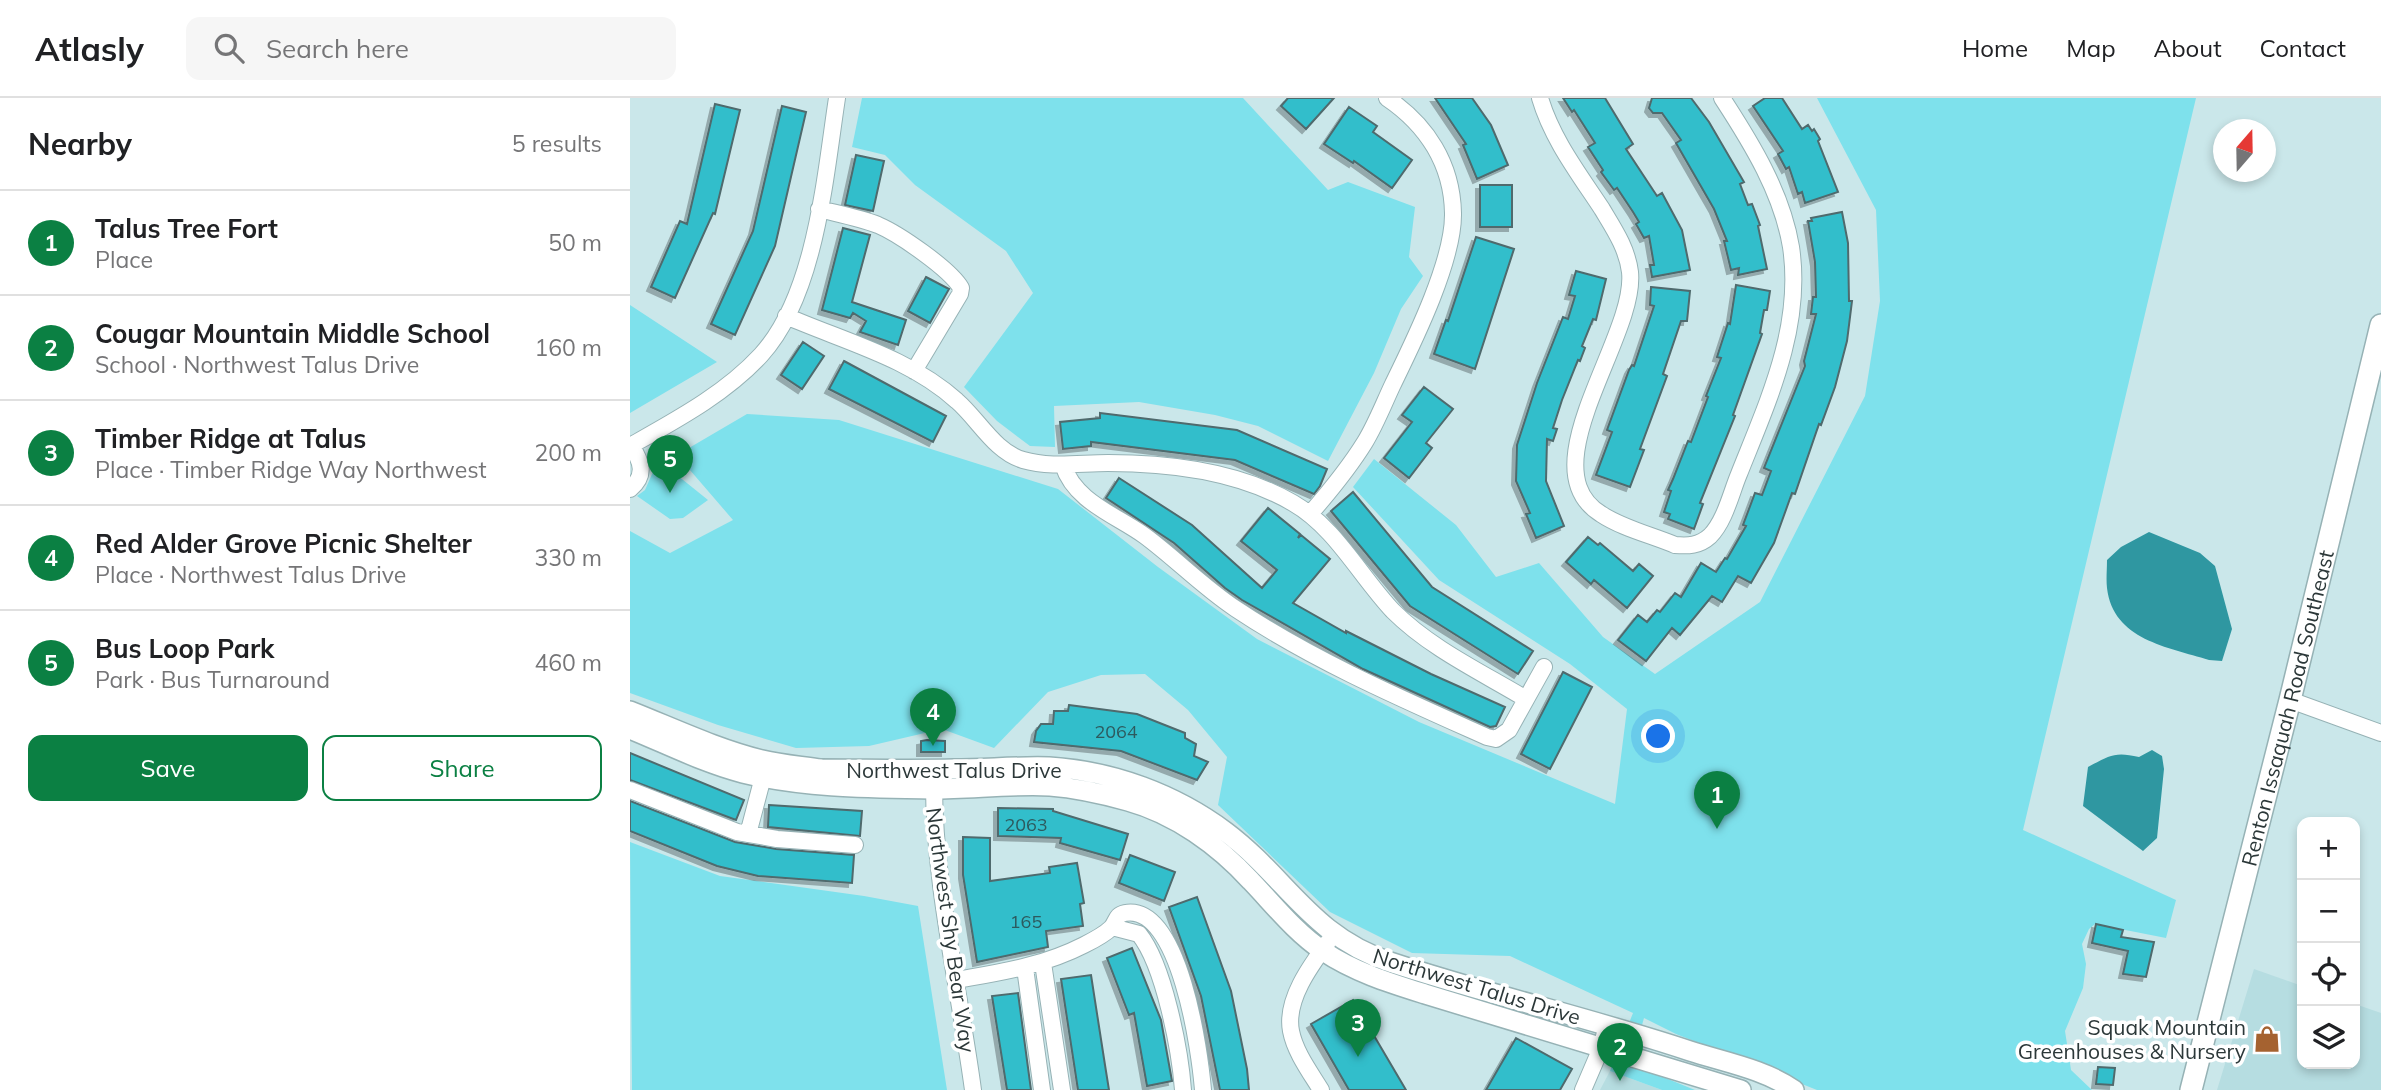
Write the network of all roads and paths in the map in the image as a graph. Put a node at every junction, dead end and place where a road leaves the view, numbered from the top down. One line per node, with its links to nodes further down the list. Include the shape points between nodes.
1 (837, 98): 5 (street)
2 (1387, 98): 12 (street, via 1422,127 1440,153 1451,195 1453,228 1409,352 1367,438)
3 (1540, 98): 4 (street, via 1553,133 1619,236 1630,270 1625,313 1576,442 1577,484 1593,508 1610,519 1675,545 1696,545 1709,537 1723,513 1779,370 1789,331 1794,273 1784,216 1772,183)
4 (1723, 98)
5 (819, 209): 6 (street, via 801,283); 8 (street, via 886,229 938,264 961,288)
6 (786, 316): 8 (street); 9 (street, via 763,353 738,378)
7 (2381, 325): 15 (main road, Renton Issaquah Road Southeast)
8 (914, 371): 10 (street, via 956,400 1002,449 1023,460)
9 (630, 445): 11 (street, via 642,464 641,475)
10 (1063, 465): 12 (street, via 1128,463 1215,474 1272,492); 14 (street, via 1068,479 1084,497 1161,548 1234,608 1332,664 1496,739 1508,730)
11 (630, 488)
12 (1310, 514): 14 (street, via 1404,620 1448,653)
13 (1544, 667): 14 (street)
14 (1525, 698)
15 (2290, 700): 18 (street); 41 (main road, Renton Issaquah Road Southeast)
16 (630, 711): 20 (street, Northwest Talus Drive, via 763,760)
17 (630, 729): 19 (street, Northwest Talus Drive, via 719,766)
18 (2381, 733)
19 (763, 777): 20 (street, Northwest Talus Drive, via 809,783); 22 (street)
20 (934, 779): 25 (street, Northwest Talus Drive, via 1049,767 1126,780 1187,807 1227,832); 26 (street, Northwest Talus Drive, via 1086,791 1151,810 1181,824 1231,860 1284,918); 29 (street, Northwest Shy Bear Way, via 936,848)
21 (630, 790): 22 (street)
22 (748, 834): 23 (street)
23 (855, 845)
24 (1112, 927): 27 (street); 35 (street, via 1139,934 1148,948 1169,1006); 36 (street, via 1117,917 1130,913 1149,919 1162,932 1189,1003)
25 (1333, 934): 26 (street); 30 (street, Northwest Talus Drive, via 1388,961)
26 (1321, 950): 31 (street, Northwest Talus Drive, via 1376,978); 37 (street, via 1296,996 1290,1021 1296,1045)
27 (1043, 963): 28 (street); 34 (street)
28 (1024, 968): 29 (street); 33 (street)
29 (957, 980): 32 (street, Northwest Shy Bear Way)
30 (1607, 1025): 31 (street); 40 (street, Northwest Talus Drive, via 1769,1076)
31 (1601, 1048): 38 (street); 39 (street, Northwest Talus Drive)
32 (973, 1090)
33 (1042, 1090)
34 (1062, 1090)
35 (1183, 1090)
36 (1203, 1090)
37 (1321, 1090)
38 (1583, 1090)
39 (1741, 1090)
40 (1794, 1090)
41 (2191, 1090)

